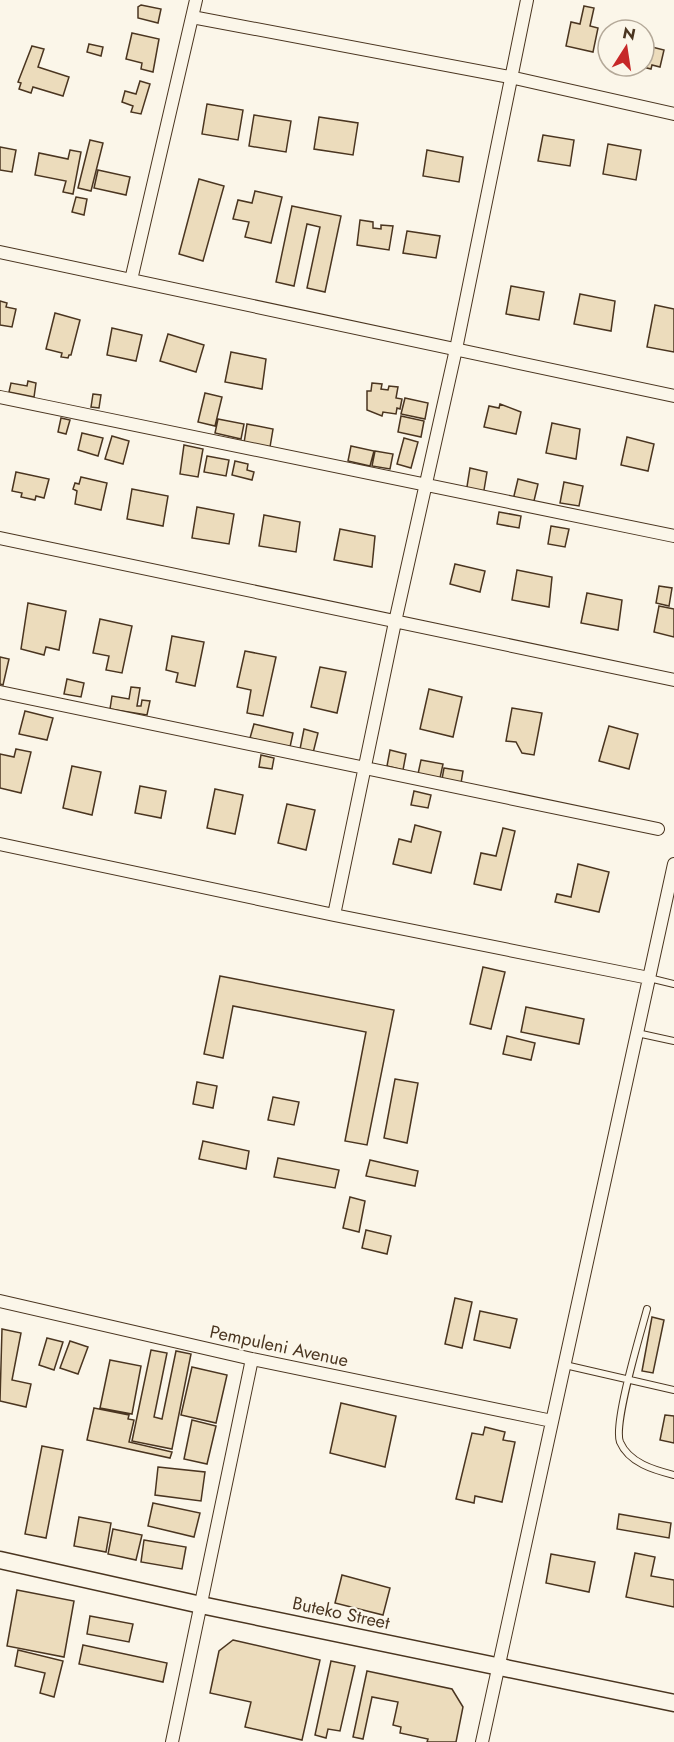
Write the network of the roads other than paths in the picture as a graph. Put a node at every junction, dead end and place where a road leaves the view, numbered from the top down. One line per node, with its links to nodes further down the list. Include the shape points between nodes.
1 (196, 0): 3 (street)
2 (527, 0): 4 (street)
3 (192, 17): 4 (street); 7 (street)
4 (510, 77): 5 (street); 8 (street)
5 (674, 114)
6 (0, 252): 7 (street)
7 (131, 280): 8 (street)
8 (456, 349): 9 (street); 11 (street)
9 (674, 396)
10 (0, 397): 11 (street)
11 (426, 485): 12 (street); 14 (street)
12 (674, 536)
13 (0, 538): 14 (street)
14 (395, 622): 15 (street); 17 (street)
15 (674, 680)
16 (0, 692): 17 (street)
17 (365, 767): 18 (street); 21 (street)
18 (658, 829)
19 (0, 844): 21 (street)
20 (674, 864): 22 (street)
21 (334, 915): 22 (street)
22 (649, 978): 23 (lane); 24 (street)
23 (674, 984)
24 (637, 1034): 25 (lane); 29 (street)
25 (674, 1041)
26 (0, 1301): 28 (street, Pempuleni Avenue)
27 (647, 1309): 30 (lane)
28 (252, 1359): 32 (street, Pempuleni Avenue); 35 (street)
29 (564, 1365): 30 (lane); 32 (street)
30 (629, 1380): 31 (lane); 33 (lane, via 620,1441 633,1459)
31 (674, 1390)
32 (552, 1420): 36 (street)
33 (674, 1475)
34 (0, 1560): 35 (street, Buteko Street)
35 (201, 1605): 36 (street, Buteko Street); 38 (street)
36 (499, 1665): 37 (street, Buteko Street); 39 (street)
37 (674, 1703)
38 (172, 1742)
39 (482, 1742)

